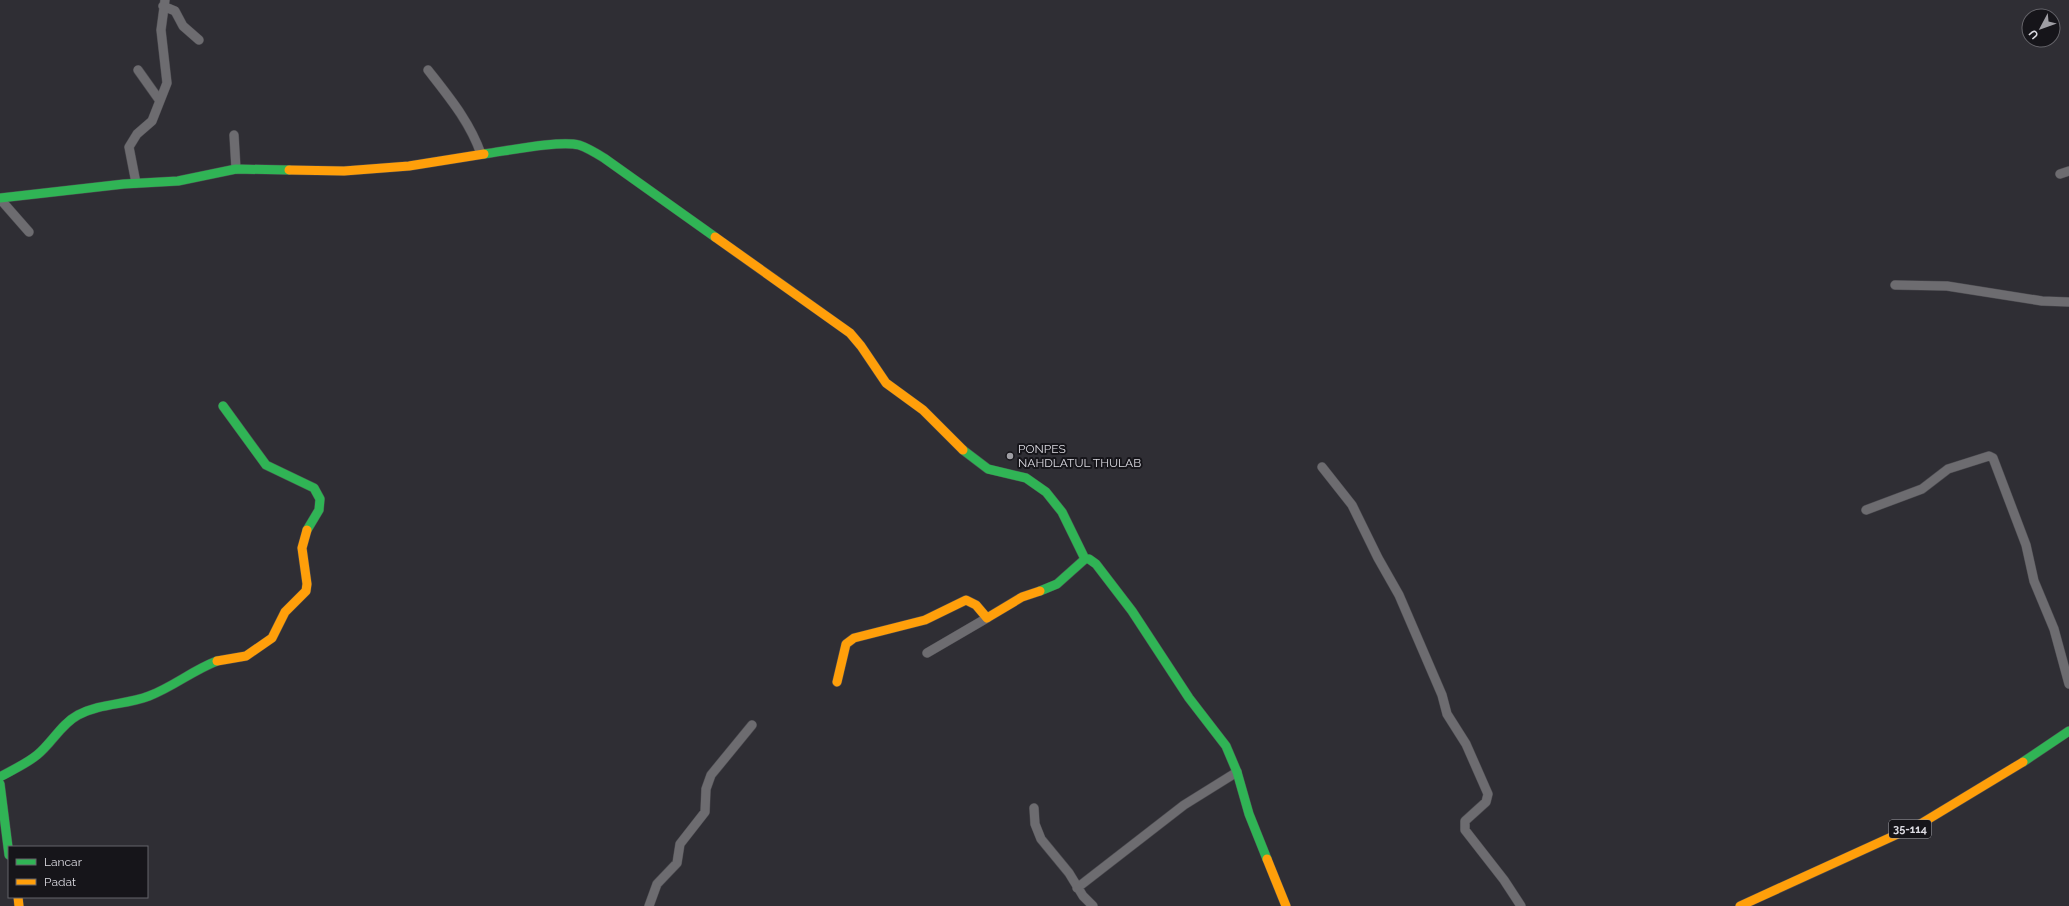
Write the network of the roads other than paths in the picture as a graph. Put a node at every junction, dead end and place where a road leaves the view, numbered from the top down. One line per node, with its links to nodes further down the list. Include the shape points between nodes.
1 (164, 3): 2 (street, via 175,11 183,26); 5 (street, via 161,30 167,83)
2 (199, 40)
3 (138, 70): 5 (street)
4 (428, 70): 7 (street, via 462,114)
5 (160, 101): 9 (street, via 152,121 137,134 129,147)
6 (234, 135): 8 (street)
7 (481, 154): 8 (street, via 431,164 344,171); 17 (street, via 567,144 587,148 604,158 850,332 859,341 883,381 921,409 984,467 1041,485 1051,494)
8 (236, 168): 9 (street, via 178,181)
9 (136, 183): 10 (street)
10 (0, 199): 11 (street)
11 (29, 232)
12 (1894, 285): 13 (street, via 1947,286 2042,301)
13 (2069, 302)
14 (223, 406): 25 (street, via 266,465 314,488 318,494 319,510 307,530 302,548 306,591 285,612 272,638 251,653 241,658 220,660 199,668 162,691 147,697 116,702 78,715 61,728 37,755)
15 (1322, 466): 33 (street, via 1352,505 1399,595 1439,688 1447,714 1466,744 1488,794 1486,802 1465,821 1465,830)
16 (1866, 510): 21 (street, via 1922,489 1948,469 1989,456 1993,458 2026,545 2034,581 2058,640)
17 (1085, 559): 18 (street, via 1057,584 1022,597); 24 (street, via 1096,564 1132,611 1189,698 1226,746)
18 (988, 618): 19 (street); 20 (street, via 976,605 966,600 925,620 854,638 846,644)
19 (928, 653)
20 (837, 682)
21 (2069, 684)
22 (752, 725): 31 (street, via 711,775 706,789 705,812 680,844 677,863 657,884)
23 (2069, 731): 34 (street, 35-114, via 1976,792 1922,823)
24 (1237, 772): 29 (street, via 1184,805); 32 (street, via 1249,814)
25 (0, 777)
26 (0, 784): 28 (street)
27 (1034, 808): 29 (street, via 1035,824 1041,839 1069,873)
28 (8, 847)
29 (1077, 888): 30 (street)
30 (1091, 905)
31 (649, 906)
32 (1286, 906)
33 (1521, 906)
34 (1740, 906)

